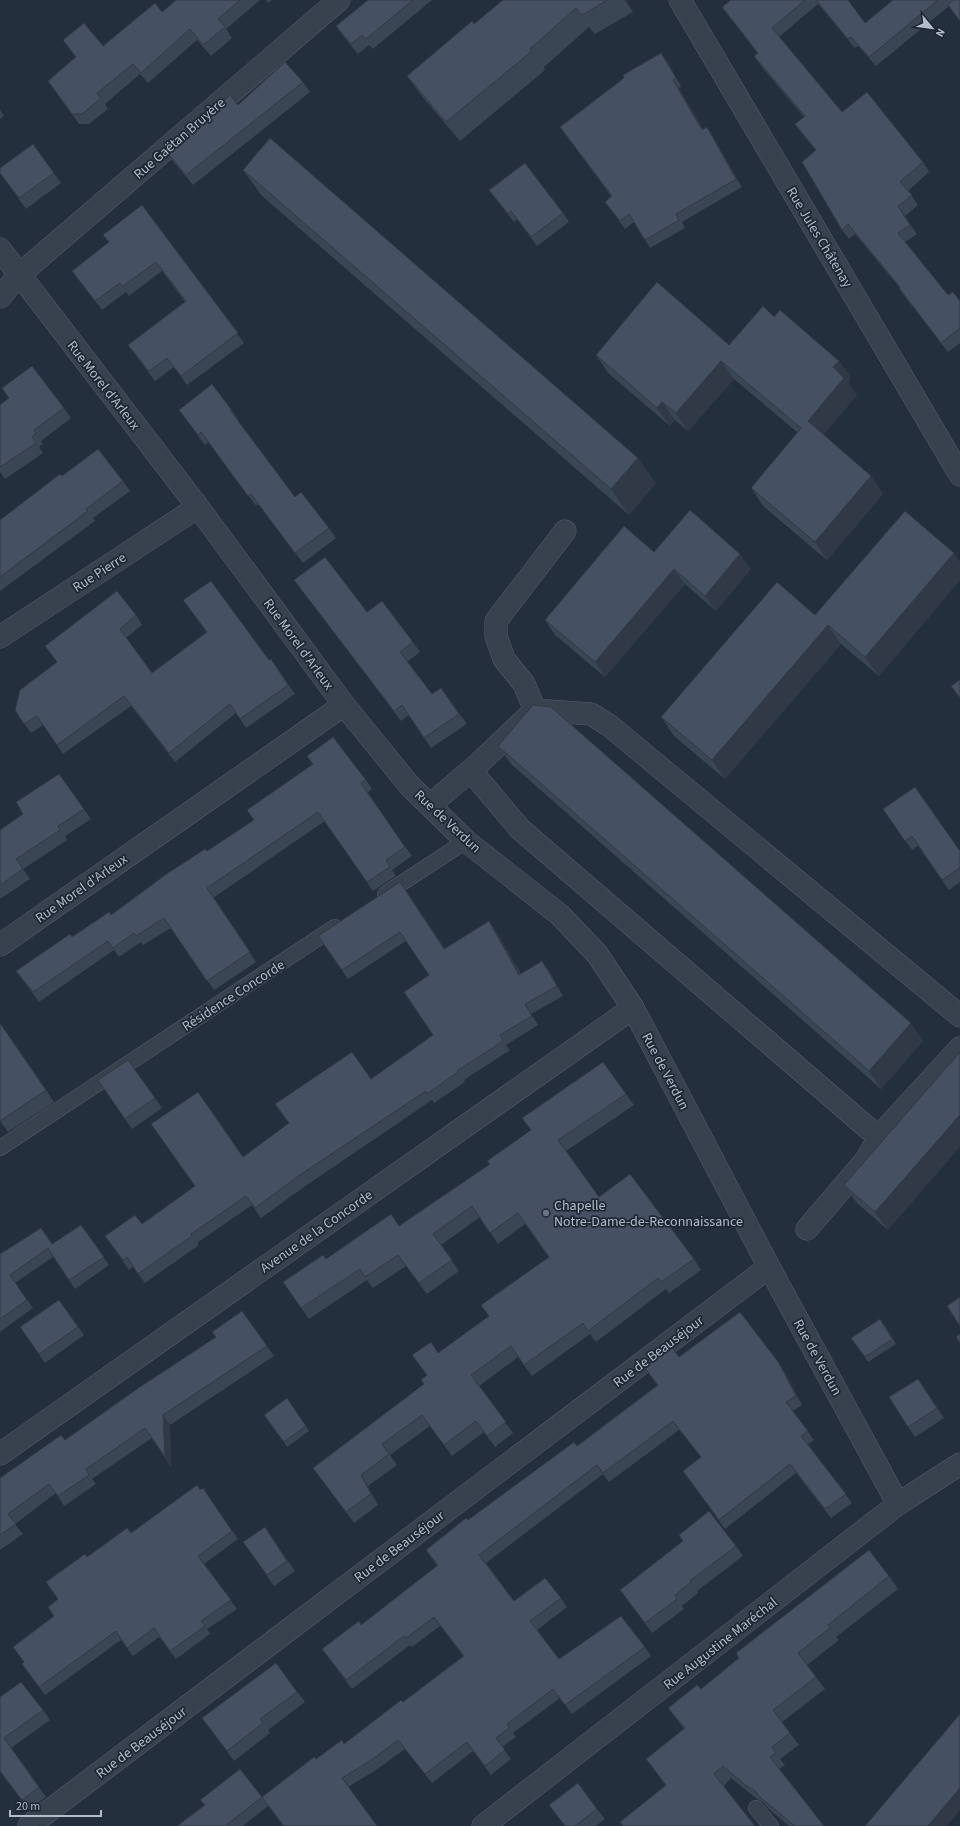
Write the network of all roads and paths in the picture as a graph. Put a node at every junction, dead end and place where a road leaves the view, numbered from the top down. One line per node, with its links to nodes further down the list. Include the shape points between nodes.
1 (339, 0): 4 (street, Rue Gaëtan Bruyère)
2 (680, 0): 6 (street, Rue Jules Châtenay)
3 (0, 249): 4 (street, Rue Morel d'Arleux)
4 (19, 275): 5 (street, Rue Gaëtan Bruyère); 7 (street, Rue Morel d'Arleux)
5 (0, 297)
6 (960, 475)
7 (198, 507): 9 (street, Rue Pierre); 10 (street, Rue Morel d'Arleux)
8 (565, 531): 11 (street, via 496,621 496,636 504,659 524,684)
9 (0, 637)
10 (344, 705): 13 (street, Rue de Verdun, via 409,785); 17 (street, Rue Morel d'Arleux)
11 (535, 710): 12 (street); 19 (street, via 591,714 610,726)
12 (471, 771): 13 (street); 21 (street, via 520,829 869,1129)
13 (430, 805): 14 (street, Rue de Verdun)
14 (466, 840): 15 (lane); 18 (street, Rue de Verdun, via 560,915 597,954)
15 (372, 903)
16 (345, 921): 22 (lane, Résidence Concorde)
17 (0, 945)
18 (633, 1008): 24 (street, Rue de Verdun); 25 (street, Avenue de la Concorde)
19 (960, 1016)
20 (960, 1048): 21 (street)
21 (881, 1134): 23 (street, via 866,1160)
22 (0, 1148)
23 (808, 1229)
24 (769, 1267): 27 (street, Rue de Verdun); 29 (street, Rue de Beauséjour)
25 (0, 1454)
26 (960, 1464): 27 (street, Rue Augustine Maréchal)
27 (898, 1504): 30 (street, Rue Augustine Maréchal)
28 (756, 1808): 31 (lane)
29 (30, 1826)
30 (483, 1826)
31 (771, 1826)

